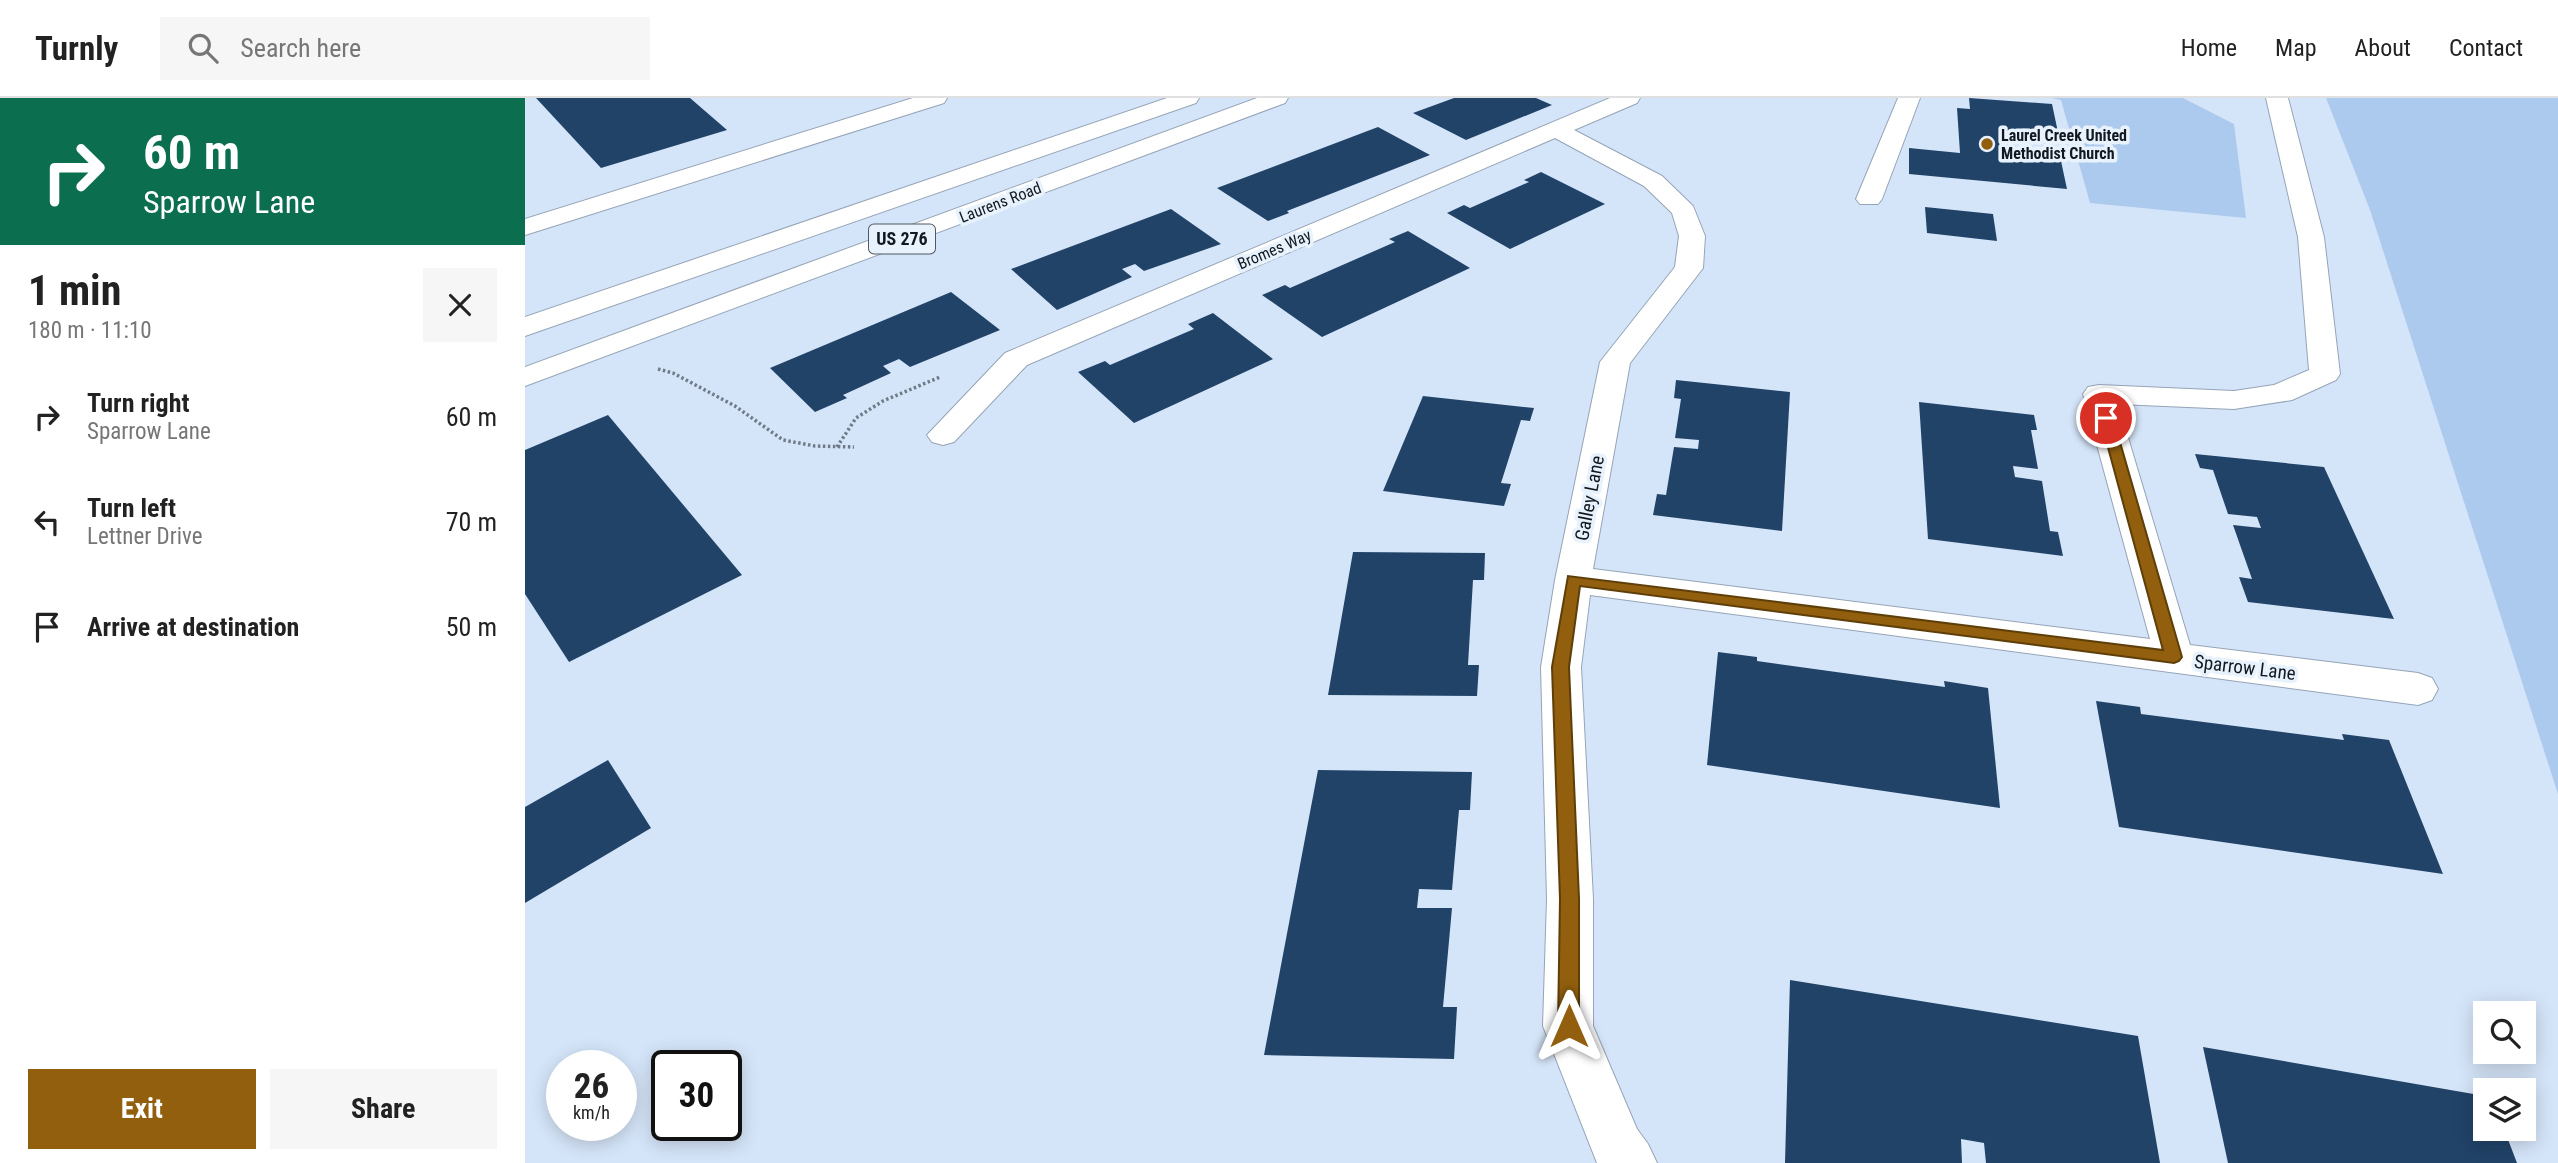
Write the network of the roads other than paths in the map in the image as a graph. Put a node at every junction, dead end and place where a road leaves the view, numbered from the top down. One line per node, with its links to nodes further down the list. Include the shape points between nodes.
1 (936, 98): 11 (street)
2 (1188, 98): 8 (street, Laurens Road / US 276)
3 (1277, 98): 10 (street, Laurens Road / US 276)
4 (1629, 98): 7 (street, Bromes Way)
5 (1909, 98): 9 (street)
6 (2277, 98): 16 (street, via 2311,237 2325,374 2281,393 2234,400 2099,394)
7 (1556, 129): 14 (street, Bromes Way, via 1016,359); 15 (street, Galley Lane, via 1653,181 1685,211 1692,236 1689,268 1615,362)
8 (914, 194): 10 (street); 12 (street, Laurens Road / US 276)
9 (1868, 199)
10 (955, 220): 13 (street, Laurens Road / US 276)
11 (525, 227)
12 (525, 327)
13 (525, 376)
14 (943, 435)
15 (1573, 580): 16 (street, Sparrow Lane); 18 (street, Galley Lane, via 1560,667 1570,899 1569,1026 1618,1148)
16 (2174, 657): 17 (street, Sparrow Lane)
17 (2418, 689)
18 (1629, 1163)

